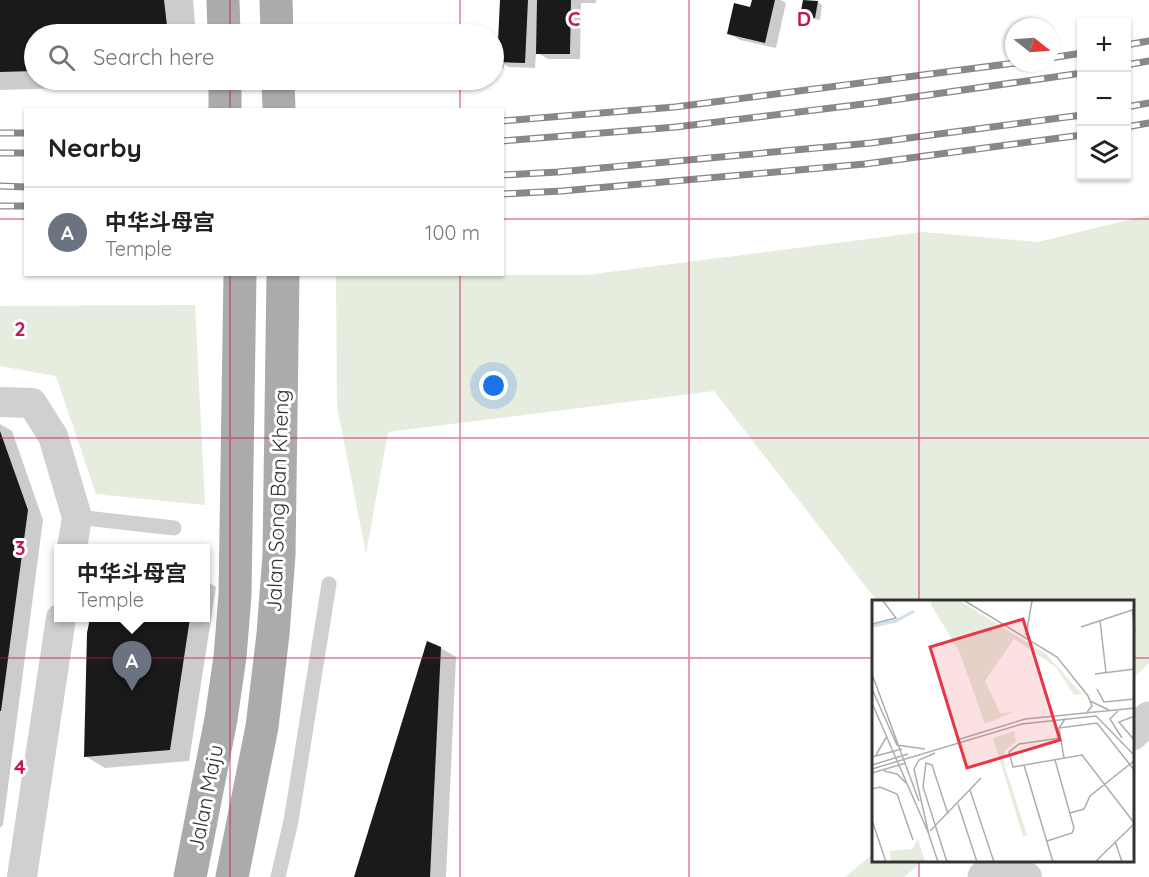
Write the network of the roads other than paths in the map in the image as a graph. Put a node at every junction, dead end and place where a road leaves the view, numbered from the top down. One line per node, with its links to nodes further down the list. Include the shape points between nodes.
1 (223, 0): 4 (main road)
2 (245, 0): 5 (main road)
3 (276, 0): 6 (main road)
4 (224, 24)
5 (244, 24)
6 (277, 24)
7 (225, 90): 10 (main road)
8 (243, 90): 11 (main road)
9 (278, 90): 12 (main road)
10 (225, 108)
11 (243, 108)
12 (279, 108)
13 (240, 276): 22 (main road, Jalan Song Ban Kheng, via 235,595)
14 (283, 276): 23 (main road, Jalan Song Ban Kheng, via 279,555)
15 (0, 402): 16 (street, via 32,403 53,436)
16 (77, 517): 17 (lane); 18 (street)
17 (174, 528)
18 (73, 544)
19 (329, 584): 29 (lane, via 291,821)
20 (61, 622): 26 (street)
21 (1149, 718): 24 (street)
22 (221, 719): 27 (main road, Jalan Maju)
23 (262, 727): 28 (main road, Jalan Maju)
24 (1134, 732)
25 (994, 868): 30 (street)
26 (22, 877)
27 (190, 877)
28 (232, 877)
29 (278, 877)
30 (1027, 877)

